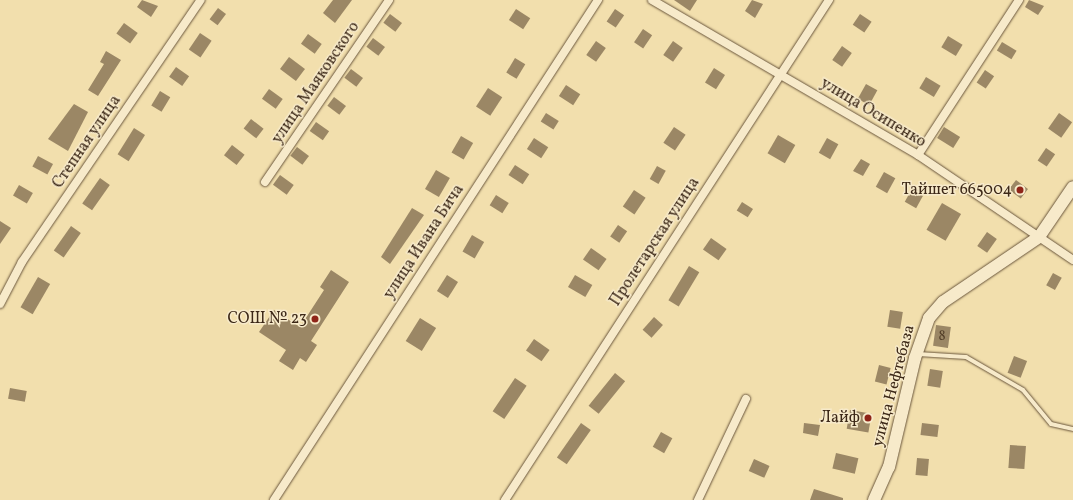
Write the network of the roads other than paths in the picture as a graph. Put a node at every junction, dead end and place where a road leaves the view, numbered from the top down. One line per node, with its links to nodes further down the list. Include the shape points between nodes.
1 (201, 0): 13 (street, Степная улица, via 22,262)
2 (389, 0): 9 (street, улица Маяковского)
3 (598, 0): 17 (street, улица Ивана Бича)
4 (652, 0): 7 (street, улица Осипенко)
5 (829, 0): 7 (street, Пролетарская улица)
6 (1019, 0): 8 (street)
7 (780, 73): 8 (street, улица Осипенко); 18 (street, Пролетарская улица)
8 (918, 155): 11 (street, улица Осипенко)
9 (265, 182)
10 (1073, 187): 11 (main road)
11 (1039, 237): 12 (street, улица Осипенко); 14 (main road, улица Нефтебаза, via 943,302 929,318)
12 (1073, 260)
13 (0, 304)
14 (916, 354): 16 (lane, via 966,357 1023,390 1051,424); 20 (main road, улица Нефтебаза, via 889,466)
15 (746, 399): 19 (street)
16 (1073, 429)
17 (274, 500)
18 (505, 500)
19 (698, 500)
20 (874, 500)

